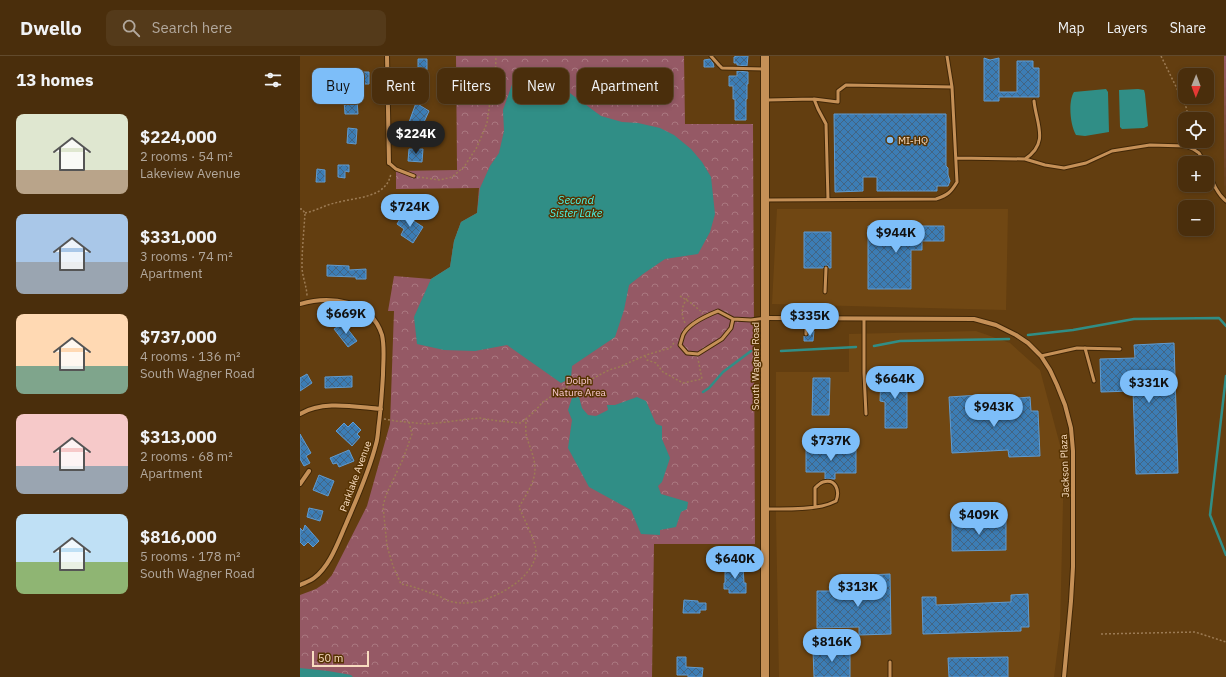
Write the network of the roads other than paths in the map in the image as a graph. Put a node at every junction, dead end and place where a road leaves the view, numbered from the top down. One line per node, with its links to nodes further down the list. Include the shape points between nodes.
1 (387, 56): 13 (street)
2 (711, 56): 5 (lane, via 722,68)
3 (765, 56): 5 (main road, South Wagner Road)
4 (947, 56): 6 (lane)
5 (765, 69): 8 (main road, South Wagner Road)
6 (952, 87): 7 (lane, via 846,85 838,91 838,102); 11 (lane)
7 (814, 99): 8 (lane); 17 (lane, via 826,124)
8 (765, 100): 16 (main road, South Wagner Road)
9 (1034, 101): 12 (lane, via 1040,127 1040,141 1037,148)
10 (1201, 156): 12 (lane, via 1186,146 1150,145 1112,152 1086,163 1064,168)
11 (956, 158): 12 (lane); 17 (lane, via 957,182 946,196 936,199)
12 (1025, 159)
13 (389, 163): 14 (lane, via 396,169)
14 (414, 176)
15 (1214, 186): 18 (lane)
16 (765, 200): 17 (lane); 22 (main road, South Wagner Road)
17 (828, 200)
18 (1226, 201)
19 (826, 268): 20 (lane)
20 (825, 292)
21 (300, 304): 31 (street, Parklake Avenue, via 319,300 349,302 374,320 384,350)
22 (765, 318): 23 (street, Jackson Plaza); 24 (lane); 37 (main road, South Wagner Road)
23 (806, 318): 25 (street, Jackson Plaza); 26 (lane)
24 (733, 319): 24 (lane, via 731,328 722,339 698,354 687,353 680,345 688,328 706,316 718,311)
25 (864, 319): 29 (street, Jackson Plaza, via 974,319 996,325 1016,335); 33 (lane)
26 (806, 334)
27 (1086, 348): 28 (lane); 29 (lane); 30 (lane)
28 (1120, 349)
29 (1041, 356): 42 (street, Jackson Plaza, via 1065,405 1073,451 1071,601)
30 (1094, 381)
31 (381, 409): 32 (street, via 335,405 305,410); 38 (street, Parklake Avenue, via 377,443 332,555 313,579)
32 (300, 414)
33 (866, 414)
34 (309, 471): 35 (street)
35 (300, 484)
36 (815, 507): 36 (lane, via 836,501 836,485 822,482 815,488); 37 (lane)
37 (765, 509): 40 (main road, South Wagner Road)
38 (300, 585)
39 (890, 662): 41 (lane)
40 (765, 677)
41 (890, 677)
42 (1064, 677)

